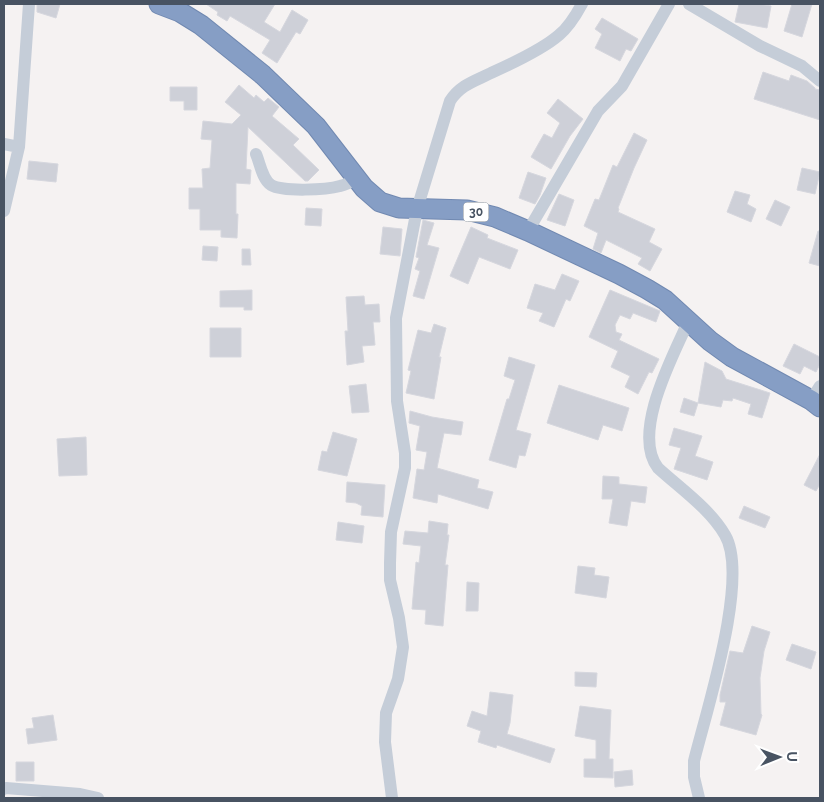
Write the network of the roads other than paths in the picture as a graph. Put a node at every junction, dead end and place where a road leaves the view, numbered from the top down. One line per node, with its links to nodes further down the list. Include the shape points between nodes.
1 (29, 4): 9 (street)
2 (159, 4): 6 (highway, 30)
3 (582, 4): 12 (street, via 559,36 466,84 455,94 450,101)
4 (669, 4): 14 (street, via 622,86 598,111)
5 (689, 4): 7 (street, via 760,46 802,66)
6 (183, 8): 11 (highway, 30, via 298,107 332,144)
7 (820, 81)
8 (4, 144): 9 (street)
9 (19, 147): 13 (street)
10 (256, 154): 11 (street, via 264,177 278,188 327,188 348,184)
11 (357, 178): 12 (highway, 30, via 380,202 398,208)
12 (417, 209): 14 (highway, 30, via 467,210); 19 (street, via 396,318 397,401 405,468 391,532 390,572 403,647 398,679 386,713 385,742)
13 (4, 211)
14 (528, 231): 15 (highway, 30, via 647,289)
15 (689, 320): 16 (highway, 30, via 732,357); 20 (street, via 656,396 649,434 652,460 718,524 731,550 733,589 730,610 694,761)
16 (817, 398)
17 (4, 789): 18 (street)
18 (98, 798)
19 (392, 798)
20 (699, 798)

